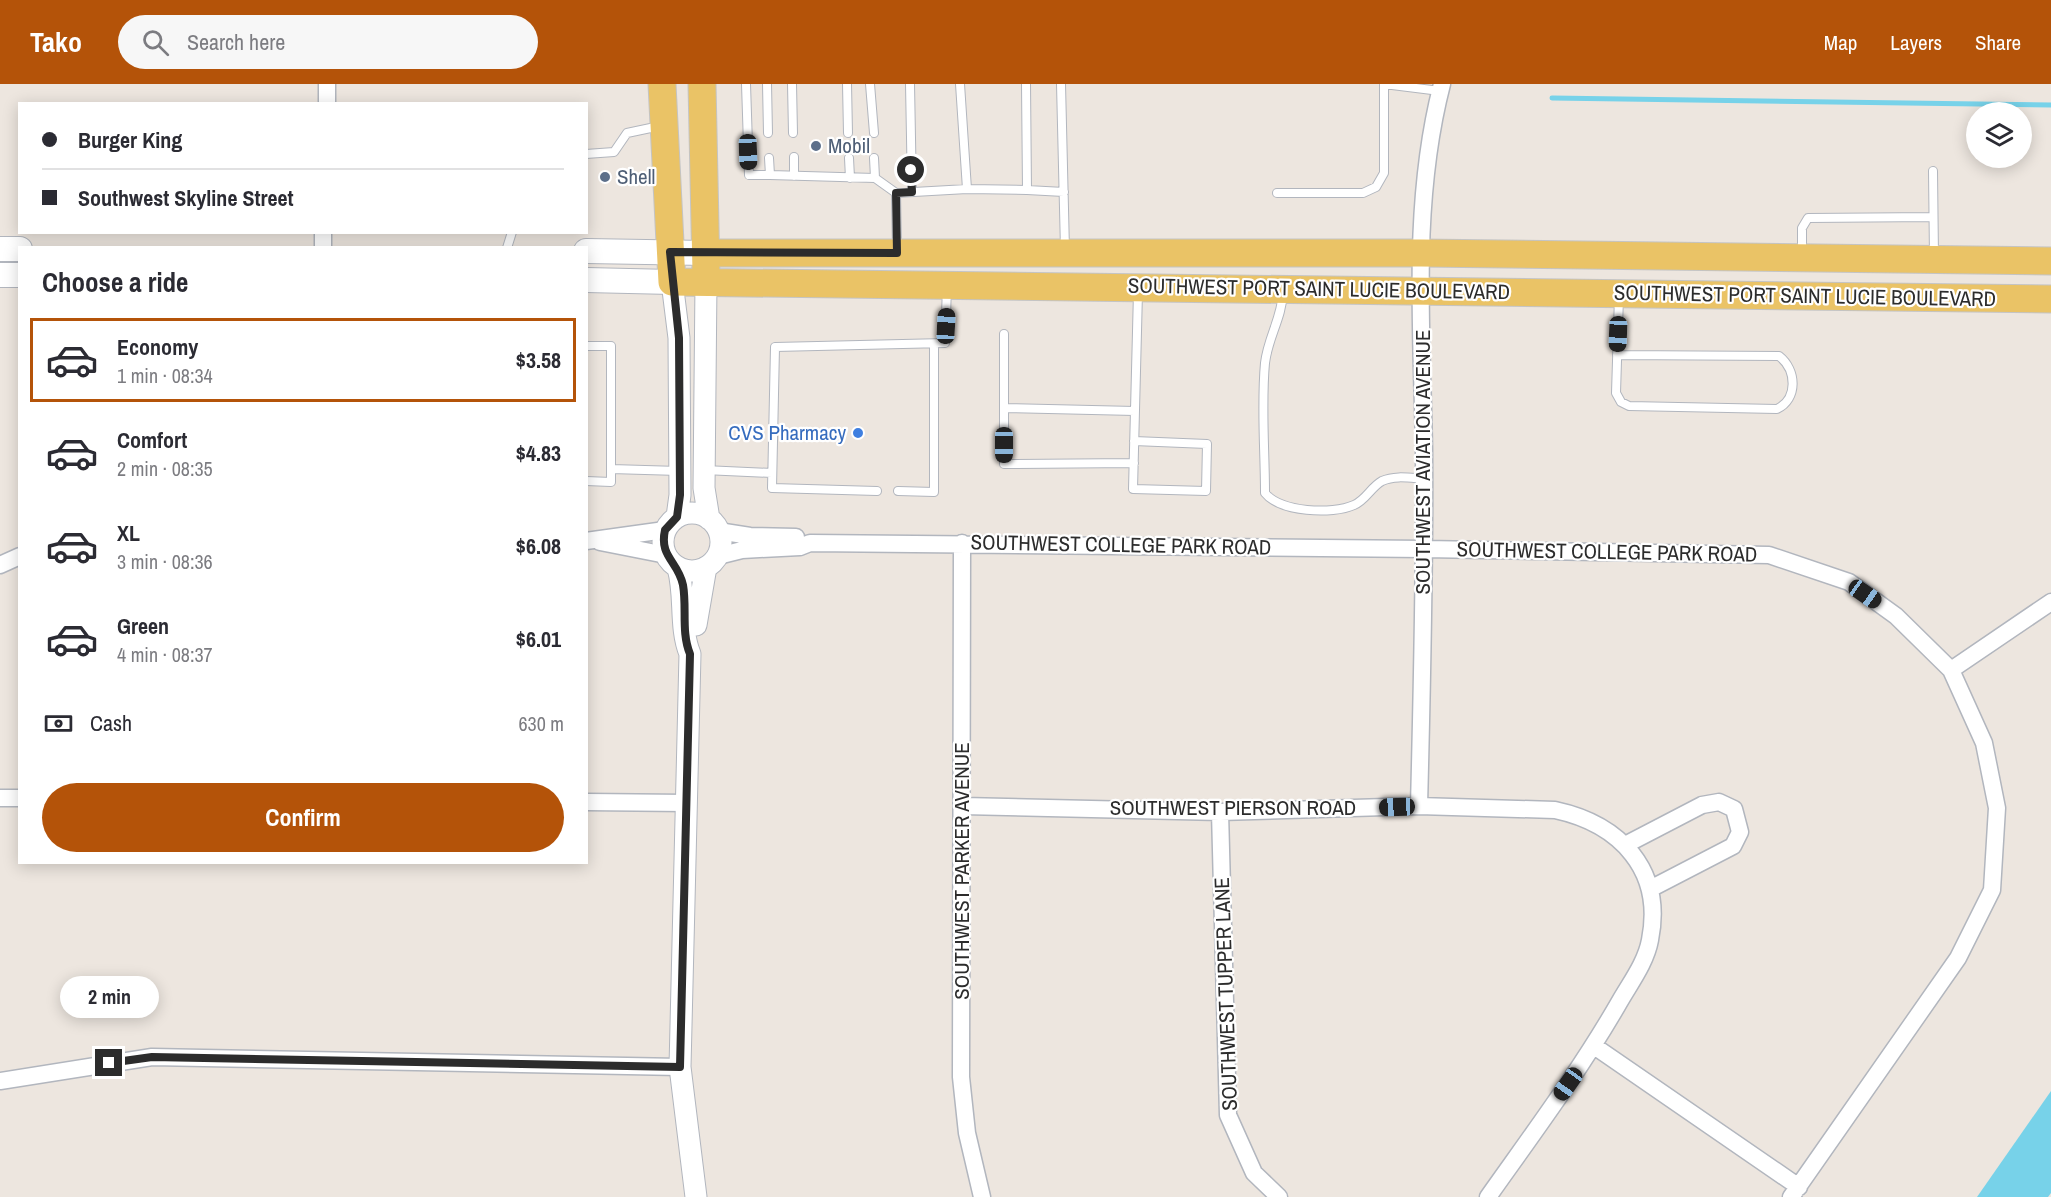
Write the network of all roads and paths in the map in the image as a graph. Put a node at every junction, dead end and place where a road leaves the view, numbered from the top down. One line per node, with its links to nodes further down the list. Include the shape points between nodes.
1 (327, 84): 15 (street)
2 (662, 84): 16 (main road)
3 (702, 84): 42 (main road)
4 (746, 84): 27 (lane, via 749,175)
5 (767, 84): 17 (lane)
6 (792, 84): 18 (lane)
7 (847, 84): 20 (lane)
8 (870, 84): 19 (lane)
9 (910, 84): 33 (lane)
10 (960, 84): 31 (lane)
11 (1026, 84): 32 (lane)
12 (1061, 84): 34 (lane)
13 (1384, 84): 14 (lane); 36 (lane, via 1384,173 1376,187 1363,193)
14 (1441, 87): 45 (street, SOUTHWEST AVIATION AVENUE, via 1424,187)
15 (327, 102)
16 (663, 126): 21 (lane, via 627,133 614,152); 41 (main road)
17 (768, 133)
18 (793, 133)
19 (873, 133)
20 (848, 134)
21 (588, 154)
22 (769, 158): 27 (lane)
23 (794, 158): 28 (lane)
24 (849, 158): 29 (lane)
25 (874, 158): 30 (lane)
26 (1933, 171): 37 (lane)
27 (770, 175): 28 (lane)
28 (794, 176): 29 (lane)
29 (850, 178): 30 (lane)
30 (875, 178): 35 (lane)
31 (967, 189): 32 (lane); 33 (lane)
32 (1027, 190): 34 (lane)
33 (912, 192): 35 (lane)
34 (1064, 192): 44 (lane)
35 (896, 193): 43 (lane)
36 (1277, 194)
37 (1933, 217): 46 (lane, via 1808,218 1802,228); 47 (lane)
38 (0, 249): 39 (main road)
39 (18, 249)
40 (588, 251): 41 (main road, SOUTHWEST PORT SAINT LUCIE BOULEVARD)
41 (670, 252): 42 (main road, SOUTHWEST PORT SAINT LUCIE BOULEVARD); 52 (main road)
42 (706, 253): 43 (main road, SOUTHWEST PORT SAINT LUCIE BOULEVARD); 53 (main road)
43 (897, 253): 44 (main road, SOUTHWEST PORT SAINT LUCIE BOULEVARD)
44 (1065, 253): 45 (main road, SOUTHWEST PORT SAINT LUCIE BOULEVARD)
45 (1421, 253): 46 (main road, SOUTHWEST PORT SAINT LUCIE BOULEVARD); 56 (street, SOUTHWEST AVIATION AVENUE)
46 (1802, 258): 47 (main road, SOUTHWEST PORT SAINT LUCIE BOULEVARD)
47 (1934, 259): 48 (main road, SOUTHWEST PORT SAINT LUCIE BOULEVARD)
48 (2051, 261)
49 (0, 275): 50 (main road)
50 (18, 275)
51 (588, 280): 52 (main road, SOUTHWEST PORT SAINT LUCIE BOULEVARD)
52 (672, 282): 53 (main road, SOUTHWEST PORT SAINT LUCIE BOULEVARD); 70 (street, via 679,338)
53 (706, 282): 54 (main road, SOUTHWEST PORT SAINT LUCIE BOULEVARD); 69 (street)
54 (947, 284): 55 (main road, SOUTHWEST PORT SAINT LUCIE BOULEVARD); 61 (lane, via 945,343)
55 (1138, 286): 59 (main road, SOUTHWEST PORT SAINT LUCIE BOULEVARD); 65 (lane)
56 (1422, 290): 57 (main road, SOUTHWEST PORT SAINT LUCIE BOULEVARD); 59 (main road, SOUTHWEST PORT SAINT LUCIE BOULEVARD); 72 (street, SOUTHWEST AVIATION AVENUE)
57 (1619, 293): 58 (main road, SOUTHWEST PORT SAINT LUCIE BOULEVARD); 63 (lane)
58 (2051, 299)
59 (1283, 300): 72 (lane, via 1266,360 1263,390 1266,493 1272,502 1287,508 1352,507 1382,482 1397,477)
60 (1004, 334): 64 (lane)
61 (934, 344): 71 (lane, via 775,347); 75 (lane, via 934,492)
62 (588, 346): 68 (lane, via 611,346)
63 (1617, 356): 63 (lane, via 1616,393 1629,406 1777,409 1787,404 1792,394 1792,373 1788,362 1779,356)
64 (1004, 408): 65 (lane); 67 (lane, via 1004,464)
65 (1135, 411): 66 (lane)
66 (1134, 441): 67 (lane); 67 (lane, via 1207,444 1206,491 1133,489)
67 (1134, 463)
68 (612, 469): 70 (lane); 73 (lane, via 611,482)
69 (704, 470): 71 (lane); 77 (street, via 705,501)
70 (680, 471): 76 (street)
71 (772, 473): 74 (lane, via 772,488)
72 (1424, 479): 81 (street, SOUTHWEST AVIATION AVENUE)
73 (588, 482)
74 (877, 491)
75 (898, 491)
76 (671, 523): 77 (street, via 693,514); 78 (street); 83 (street)
77 (714, 525): 79 (street, SOUTHWEST COLLEGE PARK ROAD, via 750,536 799,537); 84 (street)
78 (591, 541): 83 (street)
79 (810, 543): 80 (street, SOUTHWEST COLLEGE PARK ROAD); 84 (street, SOUTHWEST COLLEGE PARK ROAD, via 742,550)
80 (962, 543): 81 (street, SOUTHWEST COLLEGE PARK ROAD); 93 (street, SOUTHWEST PARKER AVENUE)
81 (1425, 549): 88 (street, SOUTHWEST COLLEGE PARK ROAD, via 1769,555 1849,582 1896,616); 94 (street, SOUTHWEST AVIATION AVENUE)
82 (18, 557): 85 (street)
83 (672, 561): 84 (street, via 689,571); 87 (street, via 684,601 685,643)
84 (712, 562): 87 (street, via 698,601 695,643)
85 (0, 565)
86 (2051, 602): 88 (street)
87 (690, 654): 92 (street)
88 (1951, 670): 101 (street, SOUTHWEST COLLEGE PARK ROAD, via 1984,743 1997,808 1992,890 1958,958)
89 (0, 798): 90 (street)
90 (18, 798)
91 (588, 802): 92 (street)
92 (687, 803): 99 (street)
93 (963, 806): 95 (street, SOUTHWEST PIERSON ROAD); 103 (street, SOUTHWEST PARKER AVENUE, via 961,1077 967,1133)
94 (1419, 806): 95 (street, SOUTHWEST PIERSON ROAD); 96 (street, SOUTHWEST PIERSON ROAD, via 1555,810 1595,822)
95 (1220, 812): 104 (street, SOUTHWEST TUPPER LANE, via 1228,1114 1254,1173)
96 (1625, 845): 97 (street, SOUTHWEST PIERSON ROAD, via 1639,863); 97 (street, via 1702,805 1719,802 1734,810 1740,832 1732,846)
97 (1650, 889): 98 (street, SOUTHWEST PIERSON ROAD, via 1651,926 1644,957)
98 (1594, 1046): 101 (street); 105 (street, SOUTHWEST PIERSON ROAD)
99 (680, 1067): 100 (street, via 152,1057); 102 (street)
100 (0, 1081)
101 (1795, 1192)
102 (696, 1197)
103 (982, 1197)
104 (1279, 1197)
105 (1488, 1197)

